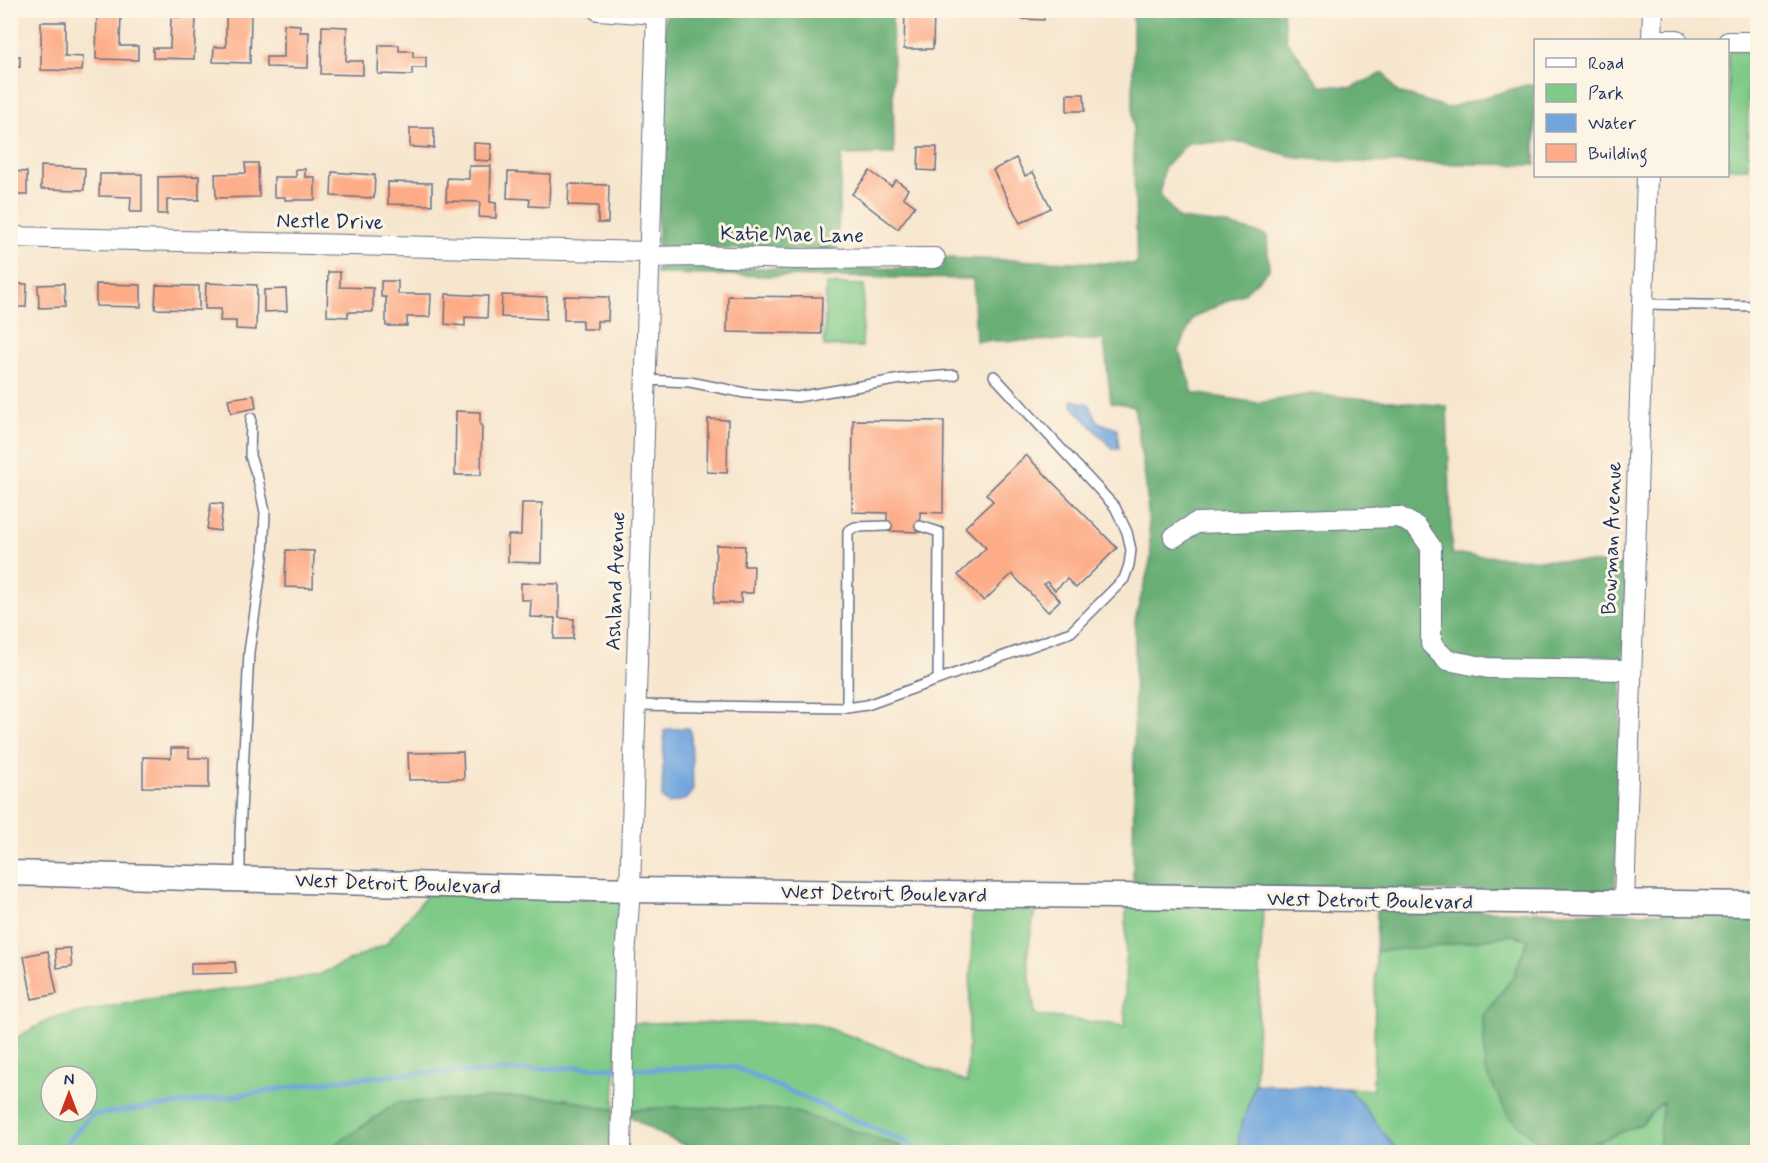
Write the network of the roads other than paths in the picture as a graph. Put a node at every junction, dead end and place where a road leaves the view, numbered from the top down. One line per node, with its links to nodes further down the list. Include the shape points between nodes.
1 (598, 10): 3 (street)
2 (1653, 10): 4 (street)
3 (656, 12): 9 (street, Ashland Avenue)
4 (1652, 39)
5 (1729, 42): 6 (street)
6 (1758, 42)
7 (1647, 177): 11 (street, Bowman Avenue)
8 (10, 237): 9 (street, Nestle Drive)
9 (648, 255): 10 (street, Katie Mae Lane); 15 (street, Ashland Avenue)
10 (935, 258)
11 (1643, 304): 12 (lane); 20 (street, Bowman Avenue)
12 (1758, 306)
13 (954, 375): 15 (lane, via 901,379 797,397 745,393 690,382)
14 (994, 376): 21 (lane, via 1115,507 1127,532 1130,565 1124,579 1071,632)
15 (645, 380): 22 (street, Ashland Avenue)
16 (251, 418): 25 (lane, via 250,456 265,512 263,557 249,652)
17 (887, 526): 23 (lane, via 855,527 848,531)
18 (920, 526): 21 (lane, via 939,532)
19 (1174, 537): 20 (street, via 1196,523 1399,517 1417,527 1431,547 1431,644 1447,660 1488,668)
20 (1631, 670): 27 (street, Bowman Avenue)
21 (938, 680): 23 (lane, via 867,705)
22 (635, 705): 23 (lane); 26 (street, Ashland Avenue)
23 (847, 708)
24 (10, 873): 25 (street, West Detroit Boulevard)
25 (240, 879): 26 (street, West Detroit Boulevard)
26 (630, 890): 27 (street, West Detroit Boulevard); 29 (street, Ashland Avenue)
27 (1623, 903): 28 (street, West Detroit Boulevard)
28 (1758, 904)
29 (621, 1152)

